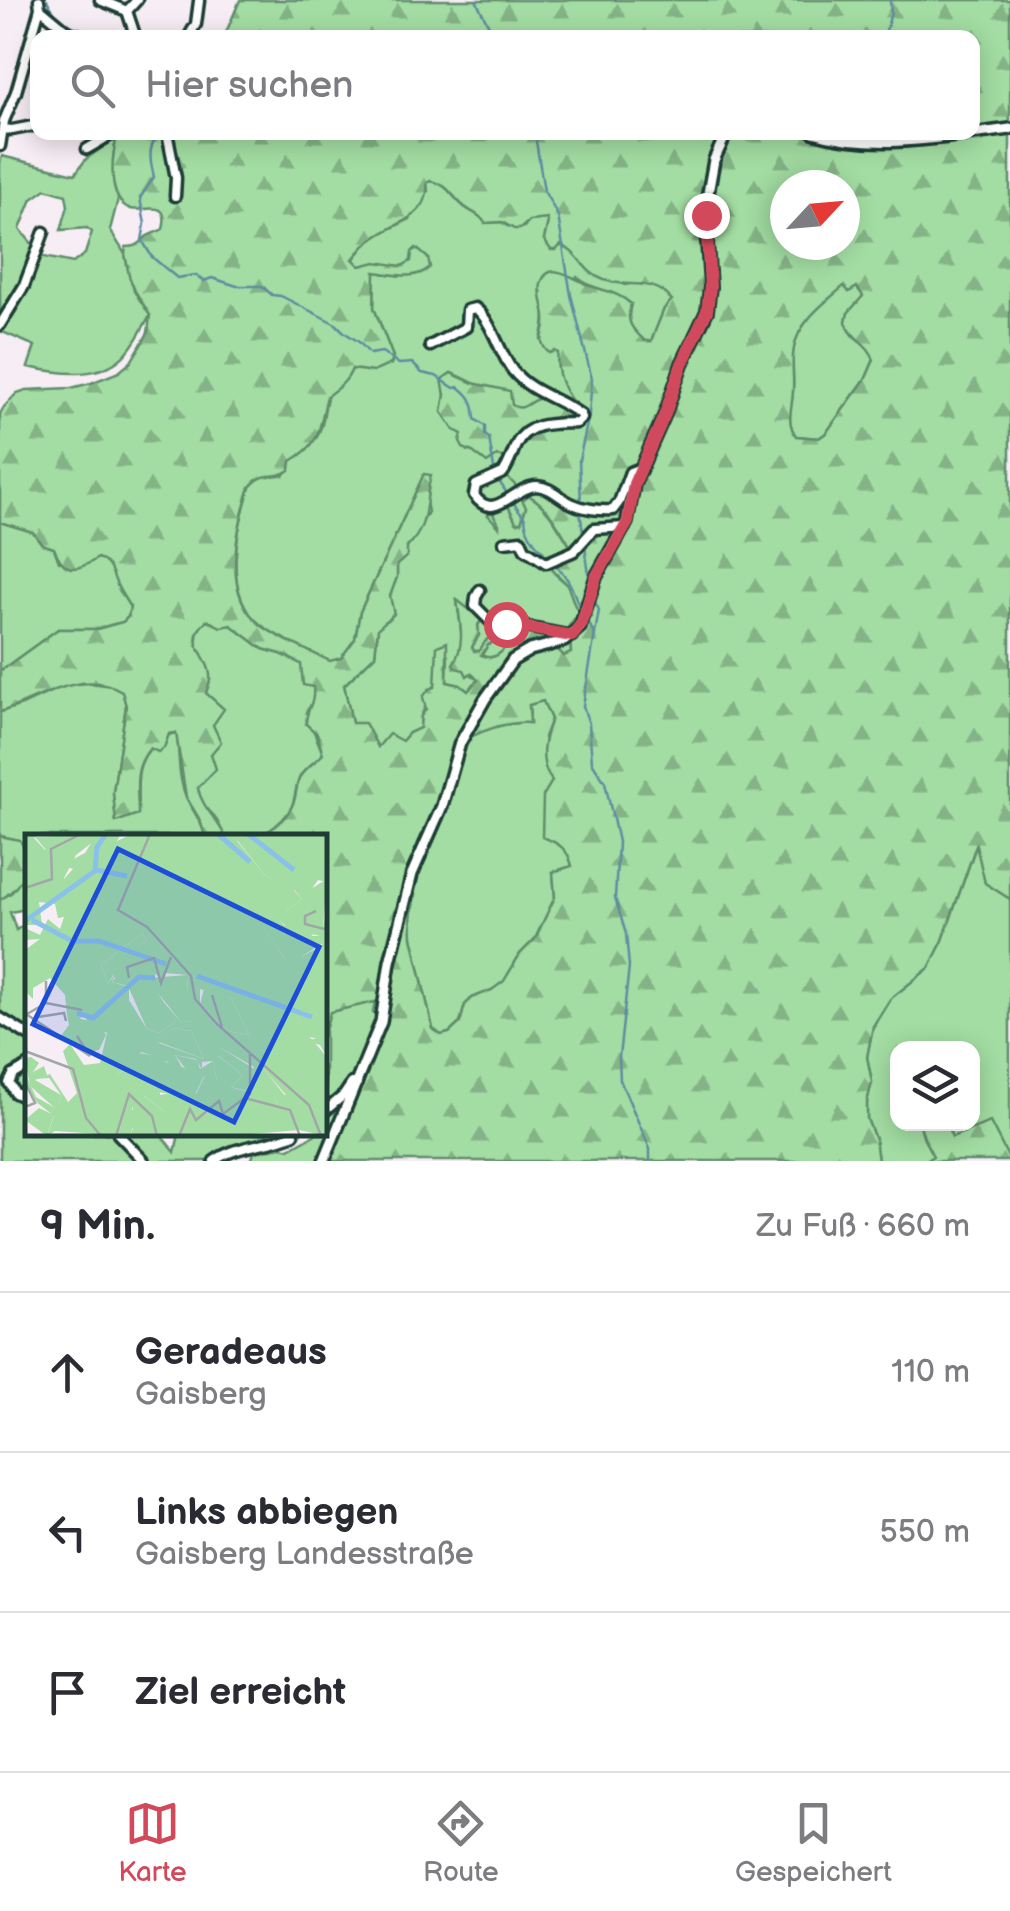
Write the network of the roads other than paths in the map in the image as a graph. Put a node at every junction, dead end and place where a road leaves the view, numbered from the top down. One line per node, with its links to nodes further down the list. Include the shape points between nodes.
1 (100, 0): 5 (street)
2 (136, 0): 5 (street)
3 (198, 0): 9 (street)
4 (40, 4): 6 (street); 7 (street)
5 (127, 12): 8 (street)
6 (32, 30)
7 (68, 30)
8 (133, 30)
9 (193, 30)
10 (30, 38): 12 (street)
11 (30, 127): 12 (street)
12 (3, 130): 20 (street)
13 (1010, 130): 14 (main road)
14 (980, 133)
15 (103, 140): 21 (street)
16 (169, 140): 22 (street)
17 (723, 140): 26 (main road, via 706,215 707,311)
18 (869, 140): 19 (main road)
19 (915, 140)
20 (0, 146)
21 (88, 149)
22 (176, 196)
23 (44, 232): 24 (street, via 24,286)
24 (0, 325)
25 (430, 346): 26 (street, via 466,327 468,310 475,308 515,374 581,414 577,423 528,430 503,473 476,485 480,503 498,504 535,486 576,505 613,510 630,472)
26 (640, 468): 27 (main road)
27 (625, 527): 28 (street, via 595,529 574,551 546,563 521,540); 30 (main road)
28 (504, 542)
29 (480, 590): 30 (street, via 475,604 489,622)
30 (573, 634): 34 (main road, via 515,658 460,743 416,862 381,1022)
31 (0, 1018): 32 (street)
32 (25, 1032)
33 (25, 1069): 35 (street, via 9,1082)
34 (357, 1083): 36 (street); 41 (main road)
35 (25, 1098)
36 (328, 1108)
37 (120, 1136): 39 (street)
38 (290, 1136): 40 (street)
39 (138, 1159)
40 (214, 1161)
41 (324, 1161)

